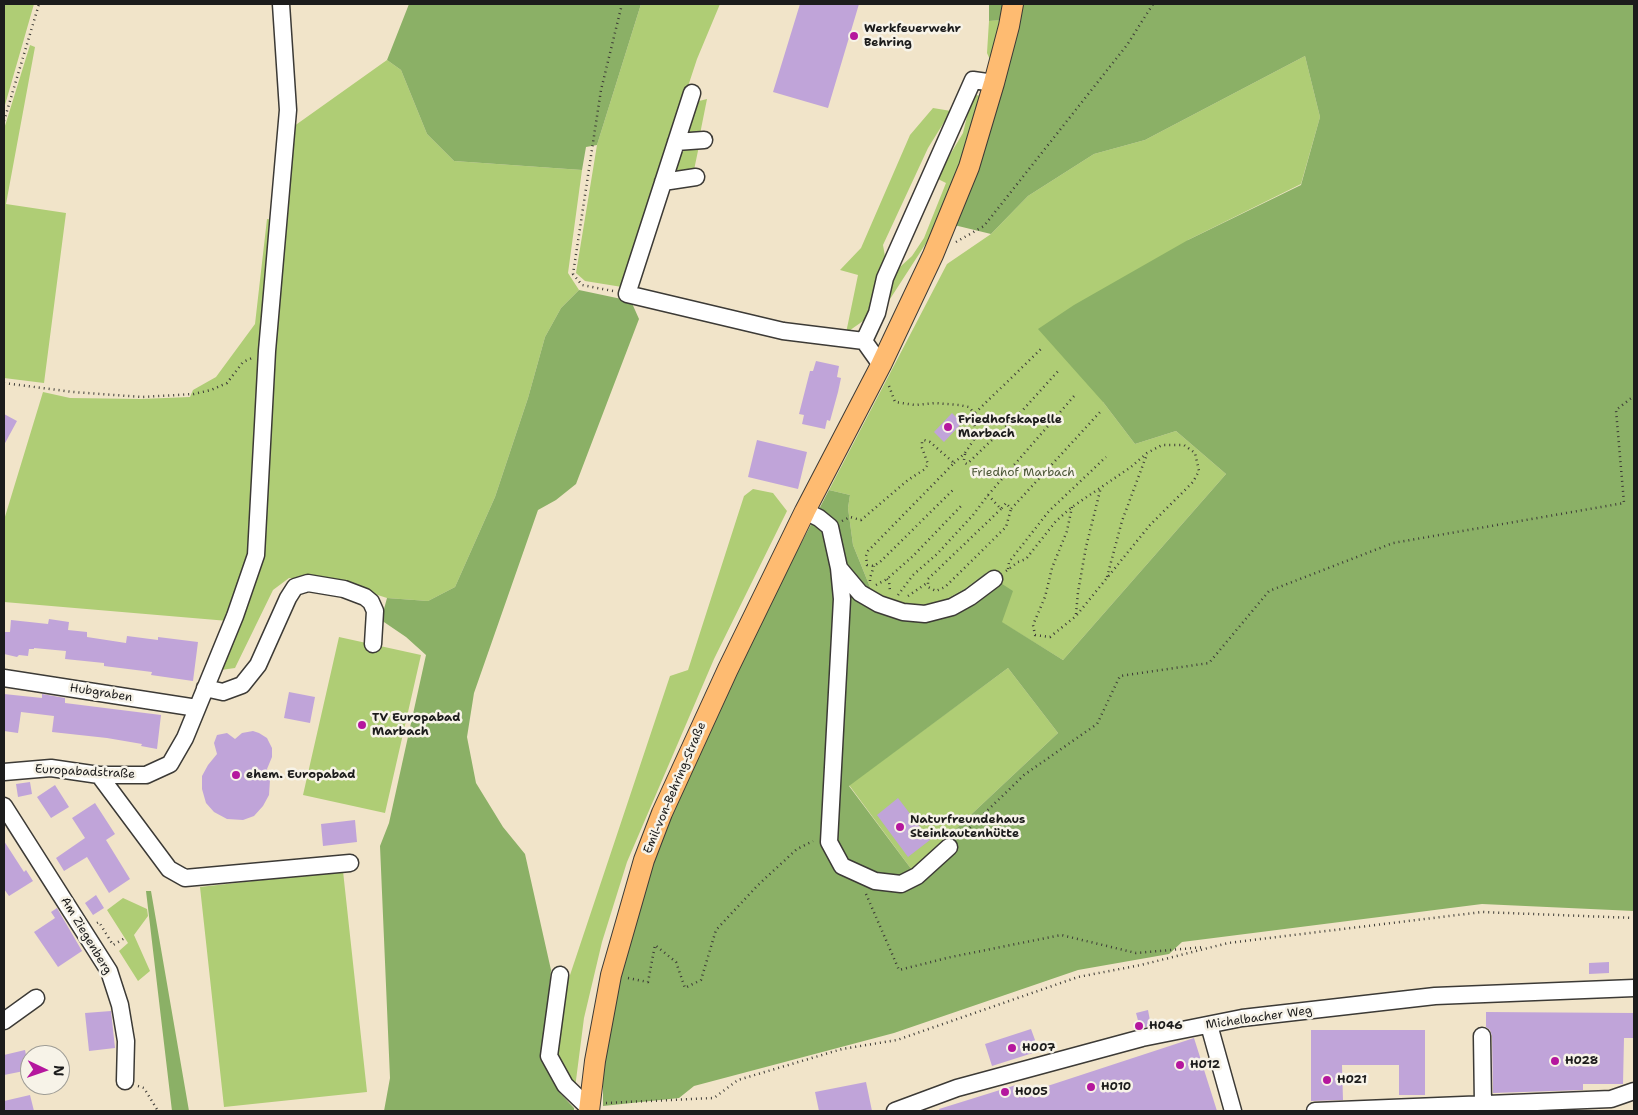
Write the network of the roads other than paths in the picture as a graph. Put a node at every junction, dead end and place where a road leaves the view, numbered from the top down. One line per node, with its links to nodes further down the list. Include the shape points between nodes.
1 (281, 4): 16 (street, Europabadstraße, via 288,110 267,351 256,556 236,616)
2 (1013, 4): 3 (main road, Emil-von-Behring-Straße)
3 (994, 83): 9 (street, via 973,80 885,278 877,313); 10 (main road, Emil-von-Behring-Straße, via 969,167 933,255)
4 (692, 93): 6 (street)
5 (704, 140): 6 (street)
6 (676, 142): 8 (street)
7 (696, 178): 8 (street)
8 (663, 182): 9 (street, via 627,294 783,331)
9 (864, 341): 10 (street)
10 (881, 365): 11 (main road, Emil-von-Behring-Straße)
11 (805, 512): 12 (street, via 830,527); 32 (main road, Emil-von-Behring-Straße, via 728,669 662,812 644,860 611,974)
12 (839, 568): 13 (street, via 860,593 879,604 903,612 925,614 952,607); 21 (street, via 842,600 829,842 842,866 876,881 901,884 917,876)
13 (1001, 574)
14 (373, 644): 16 (street, via 374,611 366,597 344,589 308,583 295,587 258,665 242,684 223,692)
15 (4, 678): 17 (street, Hubgraben)
16 (205, 688): 17 (street, Europabadstraße)
17 (197, 708): 19 (street, Europabadstraße, via 170,764 146,775)
18 (4, 772): 19 (street, Europabadstraße, via 51,768)
19 (99, 775): 22 (street, via 169,869 185,878)
20 (4, 806): 29 (street, Am Ziegenberg, via 109,971 120,1005 126,1041)
21 (949, 847)
22 (350, 863)
23 (560, 975): 32 (street, via 549,1056 565,1085)
24 (1634, 988): 27 (street, Michelbacher Weg, via 1435,996 1242,1018)
25 (36, 998): 26 (street)
26 (4, 1021)
27 (1209, 1025): 33 (street, Michelbacher Weg, via 1142,1038 957,1088); 34 (street)
28 (1482, 1036): 31 (street)
29 (125, 1081)
30 (1634, 1091): 31 (street, via 1611,1099)
31 (1483, 1104): 35 (street)
32 (590, 1108)
33 (895, 1111)
34 (1234, 1111)
35 (1315, 1111)

